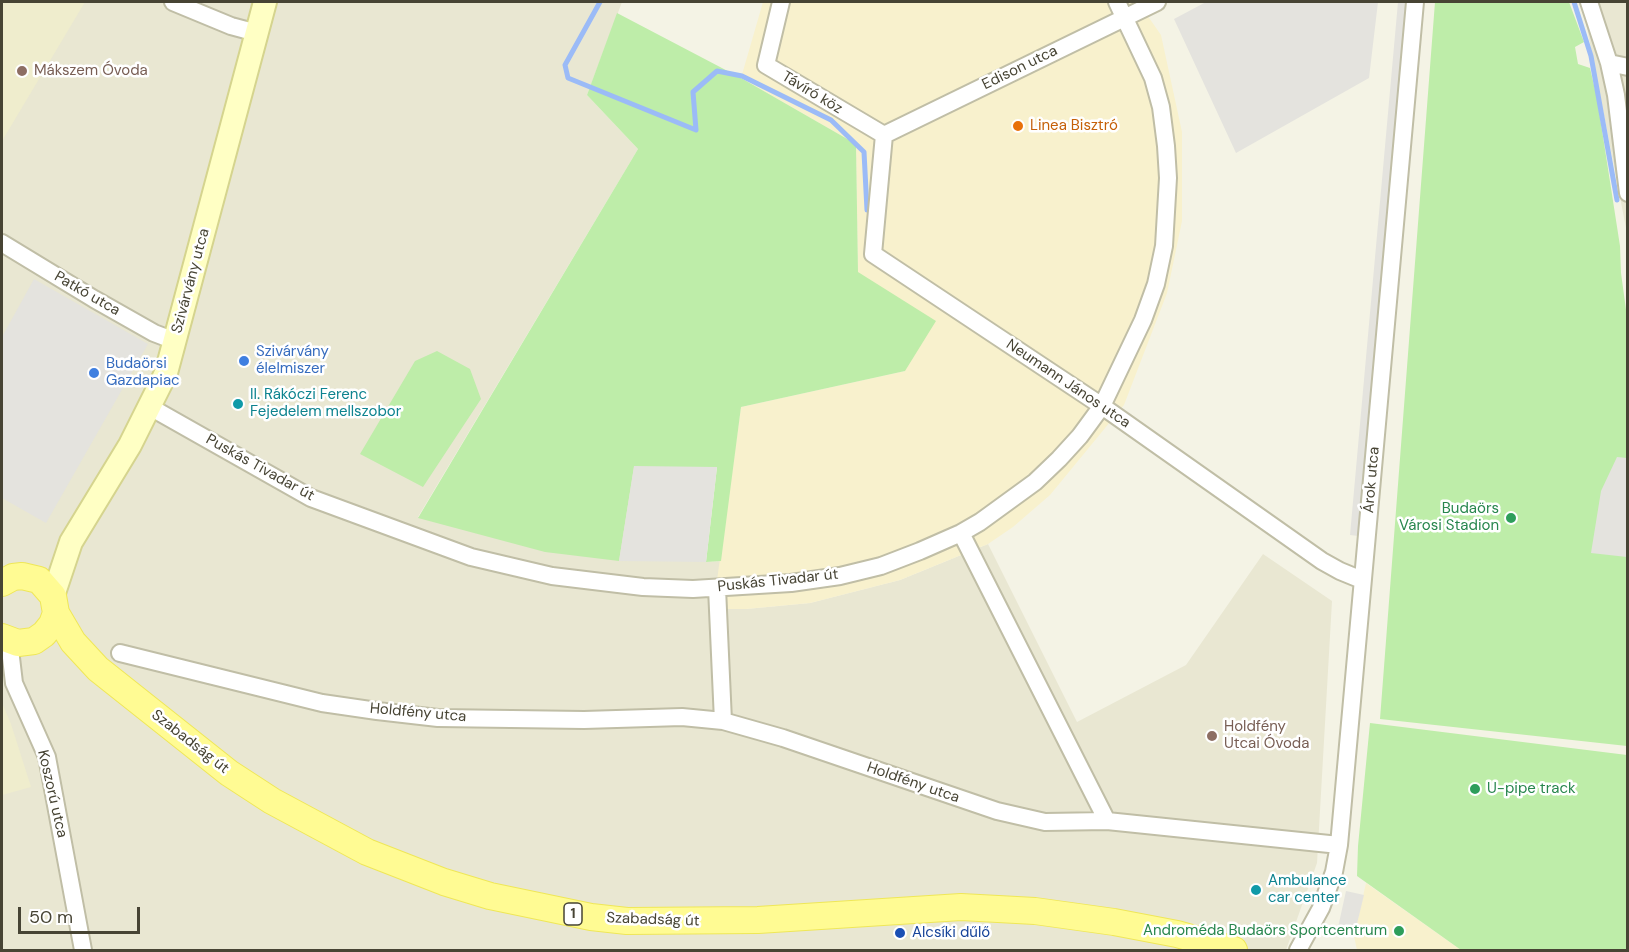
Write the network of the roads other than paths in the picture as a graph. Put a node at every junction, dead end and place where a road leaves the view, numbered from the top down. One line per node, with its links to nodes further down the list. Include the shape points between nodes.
1 (173, 2): 9 (street, via 231,27)
2 (266, 2): 9 (street, Szivárvány utca)
3 (781, 2): 12 (street, Távíró köz, via 766,65)
4 (1117, 2): 8 (street, Puskás Tivadar út)
5 (1157, 2): 8 (street, Edison utca)
6 (1415, 2): 21 (street, Árok utca)
7 (1589, 2): 10 (street)
8 (1125, 17): 12 (street, Edison utca); 16 (street, Puskás Tivadar út, via 1153,78 1161,107 1167,211 1156,284)
9 (257, 33): 15 (street, Szivárvány utca)
10 (1609, 63): 11 (street); 13 (street)
11 (1628, 67)
12 (884, 135): 16 (street, Neumann János utca, via 873,254)
13 (1628, 193)
14 (2, 243): 15 (street, Patkó utca, via 154,333)
15 (175, 341): 17 (street, Szivárvány utca)
16 (1102, 406): 18 (street, Puskás Tivadar út, via 1080,436 1035,482); 21 (street, Neumann János utca, via 1322,561)
17 (150, 407): 19 (street, Szivárvány utca); 23 (street, Puskás Tivadar út, via 311,498 471,557 597,583)
18 (961, 533): 23 (street, Puskás Tivadar út, via 881,566 840,576); 29 (street)
19 (71, 542): 20 (street, Szivárvány utca); 24 (street, Szivárvány utca)
20 (31, 577): 22 (main road); 24 (main road, Szabadság út / 1, via 45,585)
21 (1362, 580): 30 (street, Árok utca)
22 (2, 581)
23 (717, 588): 28 (street)
24 (54, 604): 25 (main road, via 48,629); 27 (main road, Szabadság út / 1, via 73,642)
25 (15, 639): 27 (main road, Szabadság út / 1); 31 (street, Koszorú utca, via 14,683 47,757)
26 (120, 654): 28 (street, Holdfény utca, via 322,703 438,718 682,717)
27 (98, 669): 32 (main road, Szabadság út / 1, via 229,773 272,801 367,852 490,896 627,921 758,920 961,907 1035,911 1177,934)
28 (723, 721): 29 (street, Holdfény utca, via 998,811 1045,822)
29 (1107, 821): 30 (street, Holdfény utca)
30 (1339, 845): 33 (street, Árok utca, via 1322,908)
31 (83, 951)
32 (1233, 951)
33 (1298, 951)

